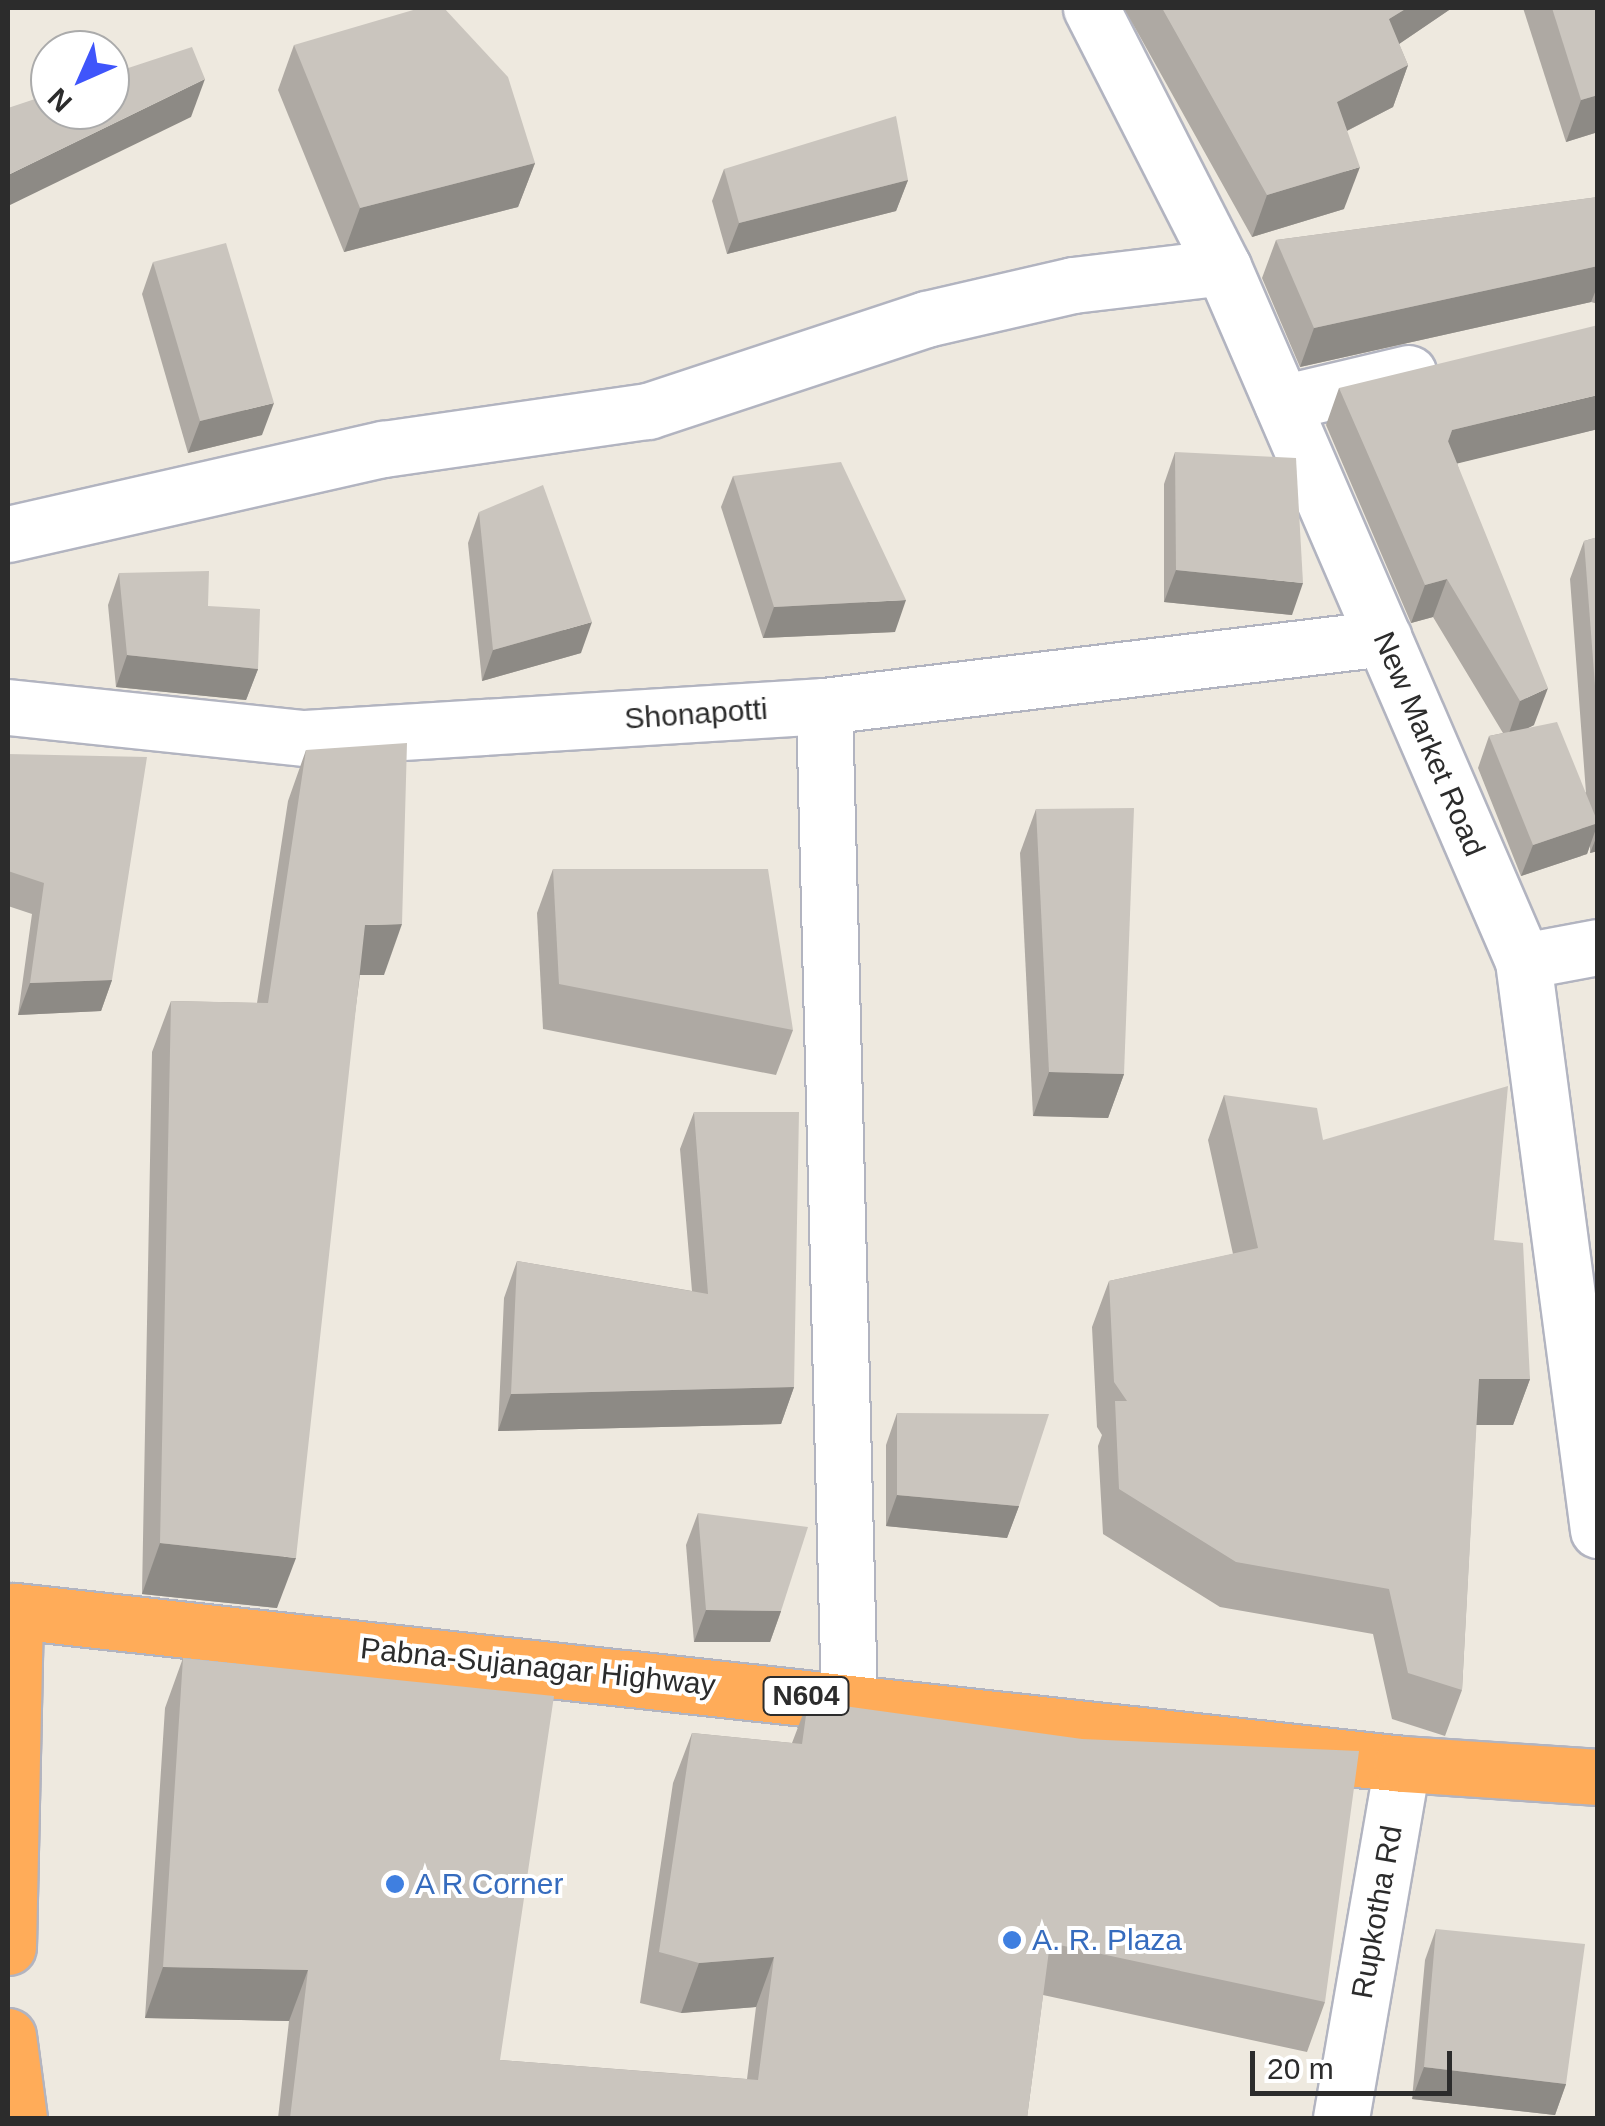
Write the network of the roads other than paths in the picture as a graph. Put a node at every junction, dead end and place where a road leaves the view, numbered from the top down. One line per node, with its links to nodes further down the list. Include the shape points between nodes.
1 (1092, 8): 2 (street, New Market Road)
2 (1224, 267): 4 (street, New Market Road); 5 (street, via 1074,285 926,319 648,411 382,448)
3 (1464, 361): 4 (street)
4 (1282, 403): 6 (street, New Market Road)
5 (8, 534)
6 (1384, 638): 8 (street, Shonapotti); 10 (street, New Market Road)
7 (8, 706): 8 (street, Shonapotti, via 255,740)
8 (824, 706): 12 (street)
9 (1598, 947): 10 (street)
10 (1523, 961): 11 (street, New Market Road)
11 (1598, 1530)
12 (849, 1701): 13 (highway, Pabna-Sujanagar Highway / N604); 15 (highway, Pabna-Sujanagar Highway / N604, via 15,1611)
13 (1402, 1764): 14 (highway, Pabna-Sujanagar Highway / N604); 18 (street, Rupkotha Rd)
14 (1598, 1776)
15 (8, 1947)
16 (8, 2036): 17 (highway)
17 (18, 2118)
18 (1341, 2118)

